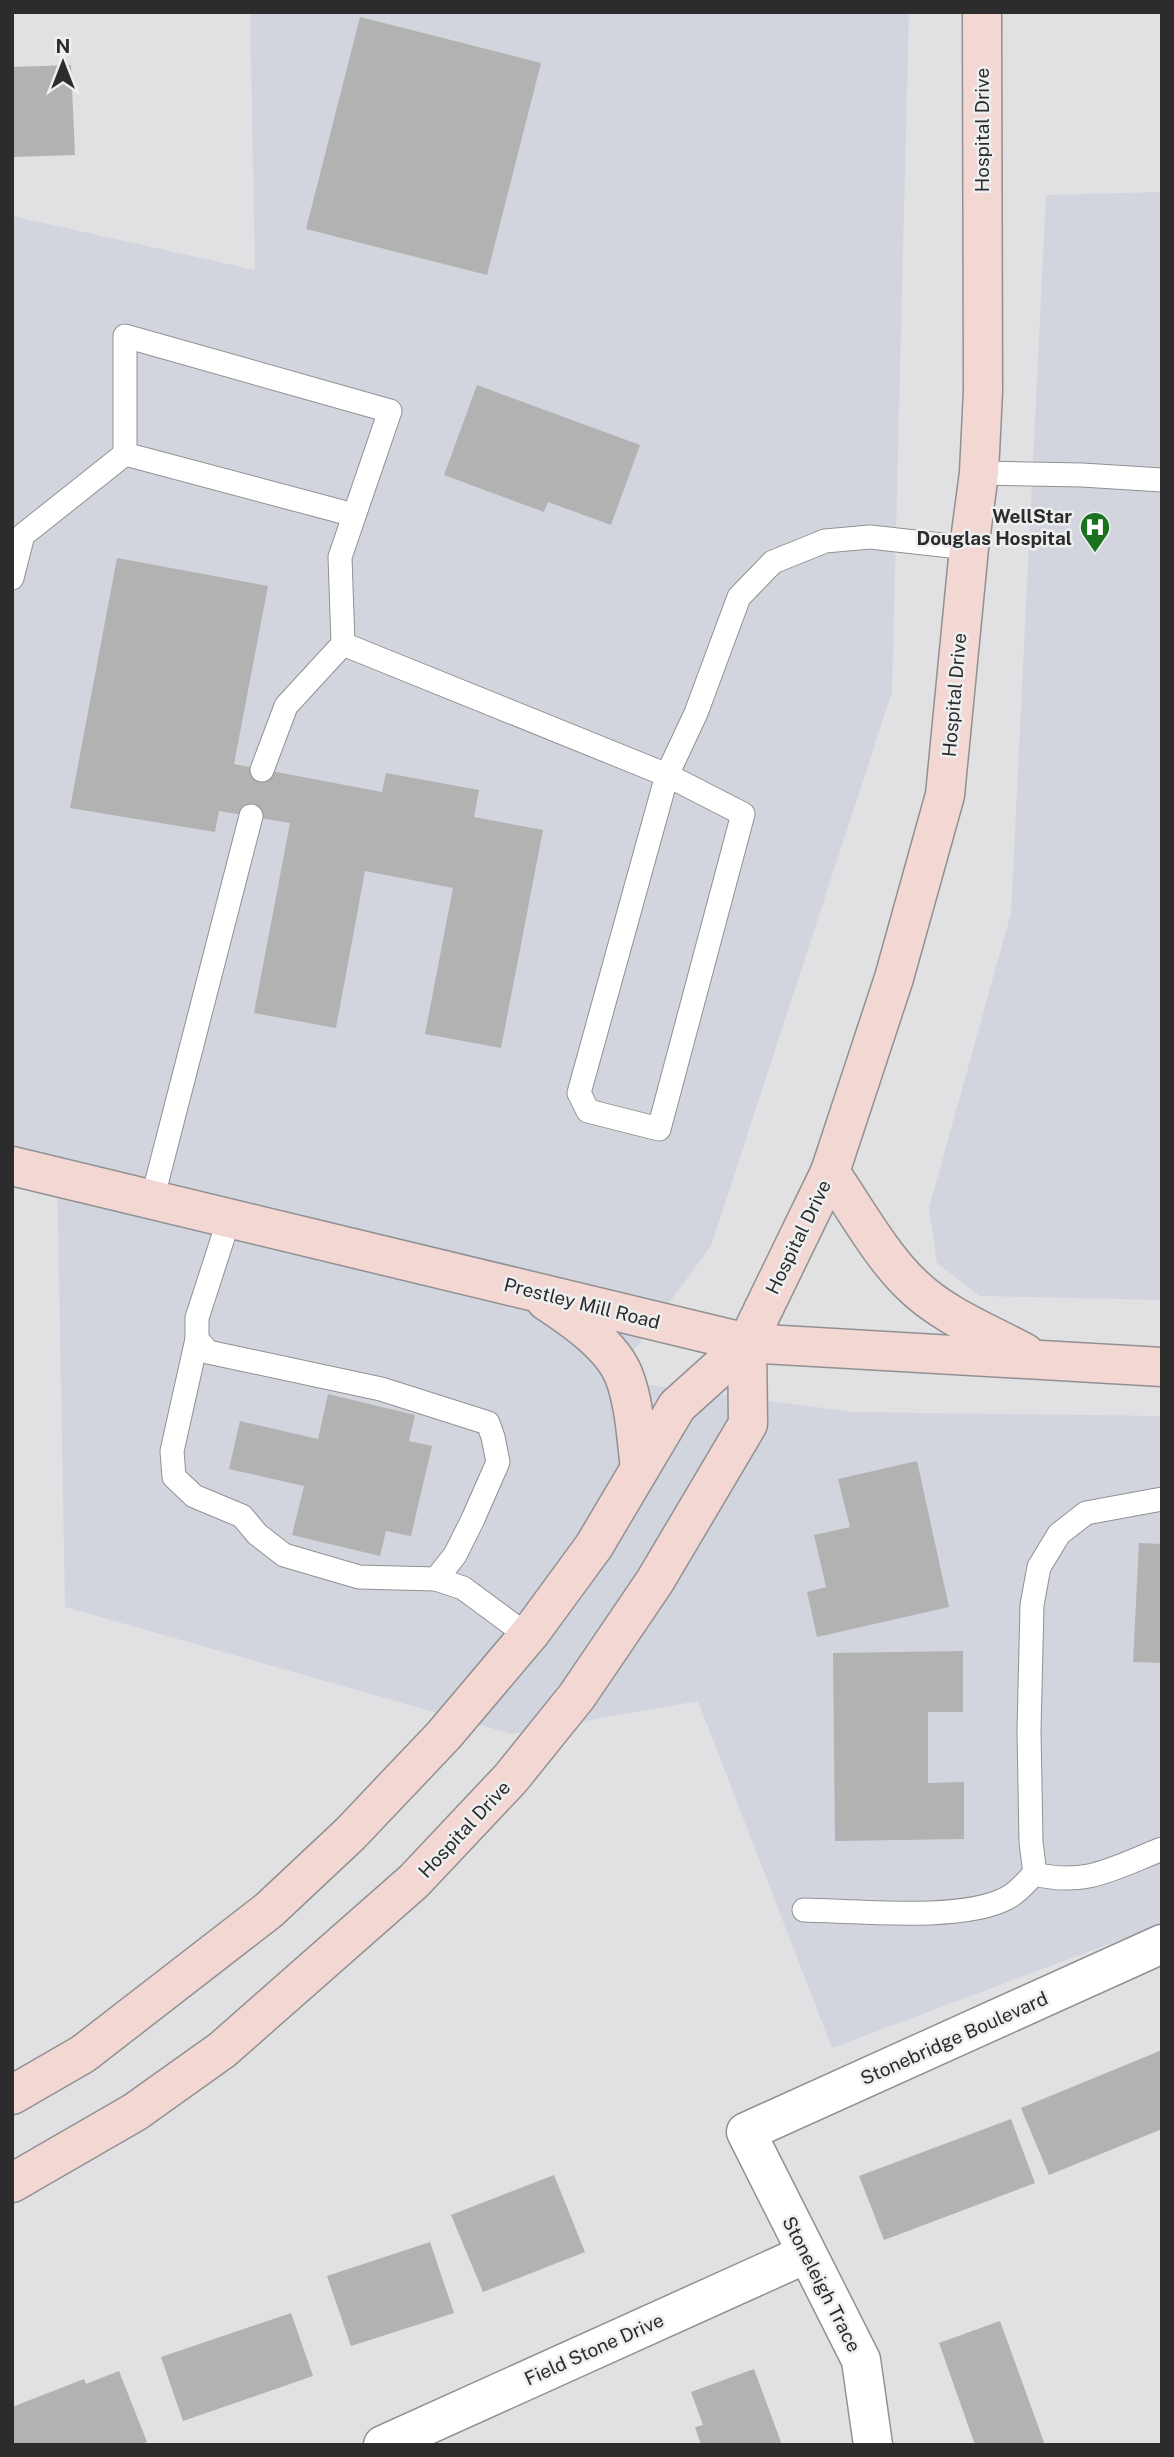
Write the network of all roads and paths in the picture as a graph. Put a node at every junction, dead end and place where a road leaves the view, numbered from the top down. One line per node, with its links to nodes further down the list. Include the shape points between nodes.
1 (982, 12): 3 (street, Hospital Drive)
2 (125, 454): 5 (lane); 5 (lane, via 125,336 390,411); 7 (lane, via 23,535)
3 (979, 473): 4 (lane); 6 (street, Hospital Drive)
4 (1162, 480)
5 (354, 515): 8 (lane, via 340,557)
6 (968, 548): 10 (lane, via 870,537 825,541 773,562 739,597 696,713); 13 (street, Hospital Drive, via 945,794 894,978)
7 (12, 578)
8 (343, 644): 9 (lane, via 286,706); 10 (lane)
9 (262, 770)
10 (667, 775): 10 (lane, via 579,1093 589,1111 659,1129 743,814)
11 (251, 816): 14 (lane)
12 (12, 1166): 14 (street, Prestley Mill Road)
13 (830, 1172): 18 (street, Hospital Drive); 19 (street, via 891,1262 914,1287 939,1306)
14 (152, 1200): 15 (street, Prestley Mill Road)
15 (229, 1219): 16 (street, Prestley Mill Road); 17 (lane, via 197,1318)
16 (529, 1291): 18 (street, Prestley Mill Road); 21 (street, via 577,1322 624,1374)
17 (197, 1339): 23 (lane, via 172,1451 174,1477 194,1496 242,1516 284,1555 359,1577); 23 (lane, via 208,1352 381,1389 488,1423 498,1462 455,1555)
18 (747, 1343): 19 (street, Prestley Mill Road); 21 (street, Hospital Drive, via 677,1406); 31 (street, Hospital Drive, via 748,1424 655,1581 577,1696 511,1778 414,1881 222,2050 135,2112)
19 (1037, 1359): 20 (street, Prestley Mill Road)
20 (1162, 1367)
21 (640, 1468): 24 (street, Hospital Drive, via 594,1546)
22 (1162, 1499): 26 (lane, via 1086,1513 1059,1534 1039,1567 1032,1605 1029,1730)
23 (436, 1579): 24 (lane, via 463,1588)
24 (528, 1636): 29 (street, Hospital Drive, via 444,1735 269,1910 83,2054)
25 (1162, 1849): 26 (lane, via 1092,1877 1059,1880)
26 (1035, 1873): 27 (lane, via 1010,1897 985,1908 925,1913)
27 (804, 1910)
28 (1162, 1944): 30 (street, Stonebridge Boulevard)
29 (12, 2095)
30 (746, 2132): 32 (street, Stoneleigh Trace)
31 (12, 2183)
32 (806, 2254): 33 (street, Field Stone Drive); 34 (street, Stoneleigh Trace, via 861,2360)
33 (383, 2445)
34 (873, 2445)

